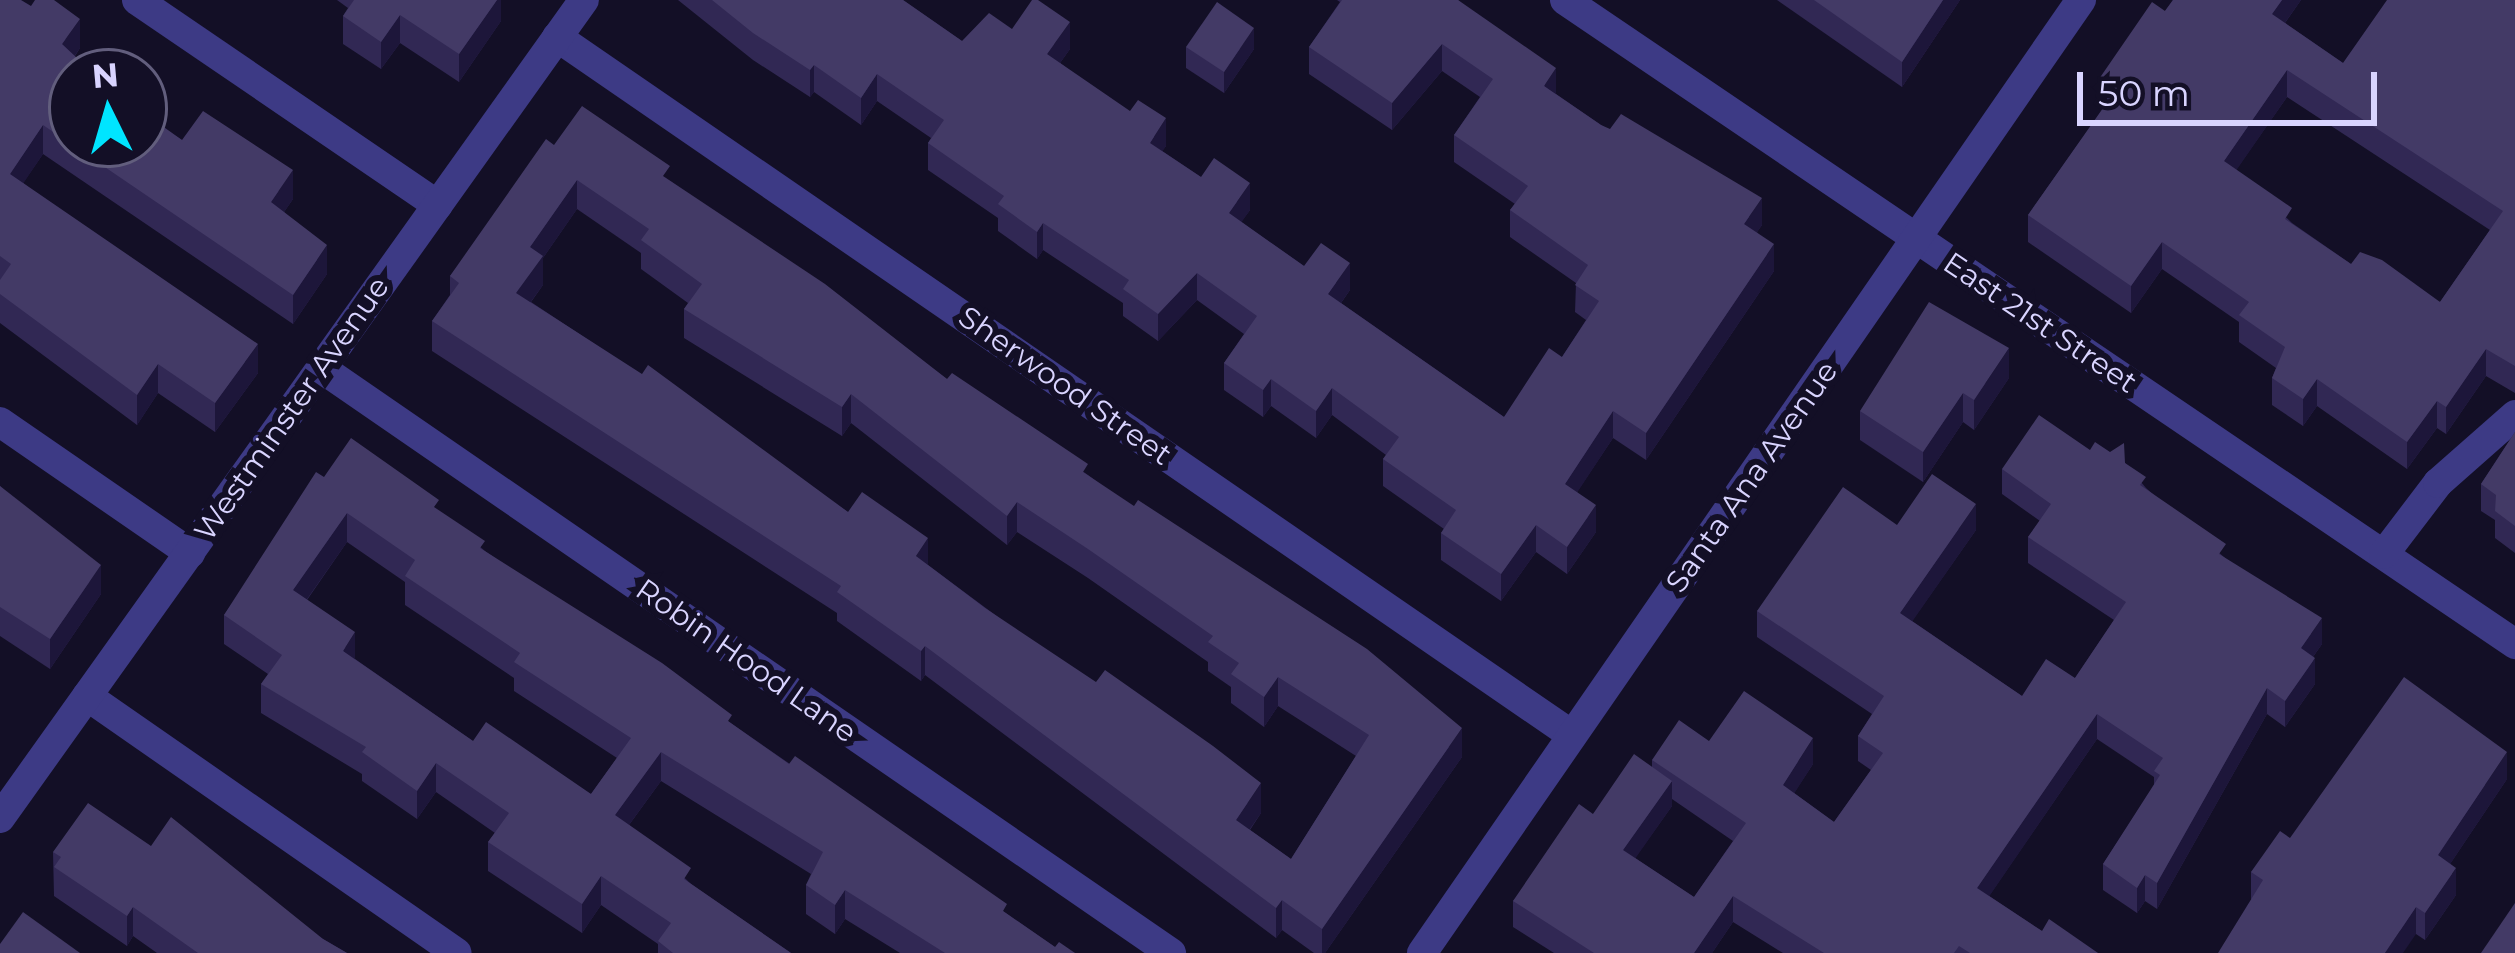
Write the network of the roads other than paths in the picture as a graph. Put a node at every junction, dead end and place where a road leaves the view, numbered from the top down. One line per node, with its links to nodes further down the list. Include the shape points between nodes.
1 (136, 0): 6 (street)
2 (584, 0): 5 (street, Westminster Avenue)
3 (1565, 0): 7 (street, East 21st Street)
4 (2081, 0): 7 (street, Santa Ana Avenue)
5 (557, 37): 6 (street, Westminster Avenue); 15 (street, Sherwood Street)
6 (438, 205): 8 (street, Westminster Avenue)
7 (1916, 240): 12 (street, East 21st Street); 15 (street, Santa Ana Avenue)
8 (321, 368): 11 (street, Westminster Avenue); 18 (street, Robin Hood Lane)
9 (2515, 415): 12 (street, via 2438,483)
10 (0, 422): 11 (street)
11 (190, 553): 14 (street, Westminster Avenue)
12 (2384, 554): 13 (street, East 21st Street)
13 (2515, 644)
14 (86, 696): 16 (street, Westminster Avenue); 17 (street)
15 (1573, 735): 19 (street, Santa Ana Avenue)
16 (0, 818)
17 (457, 953)
18 (1172, 953)
19 (1422, 953)

